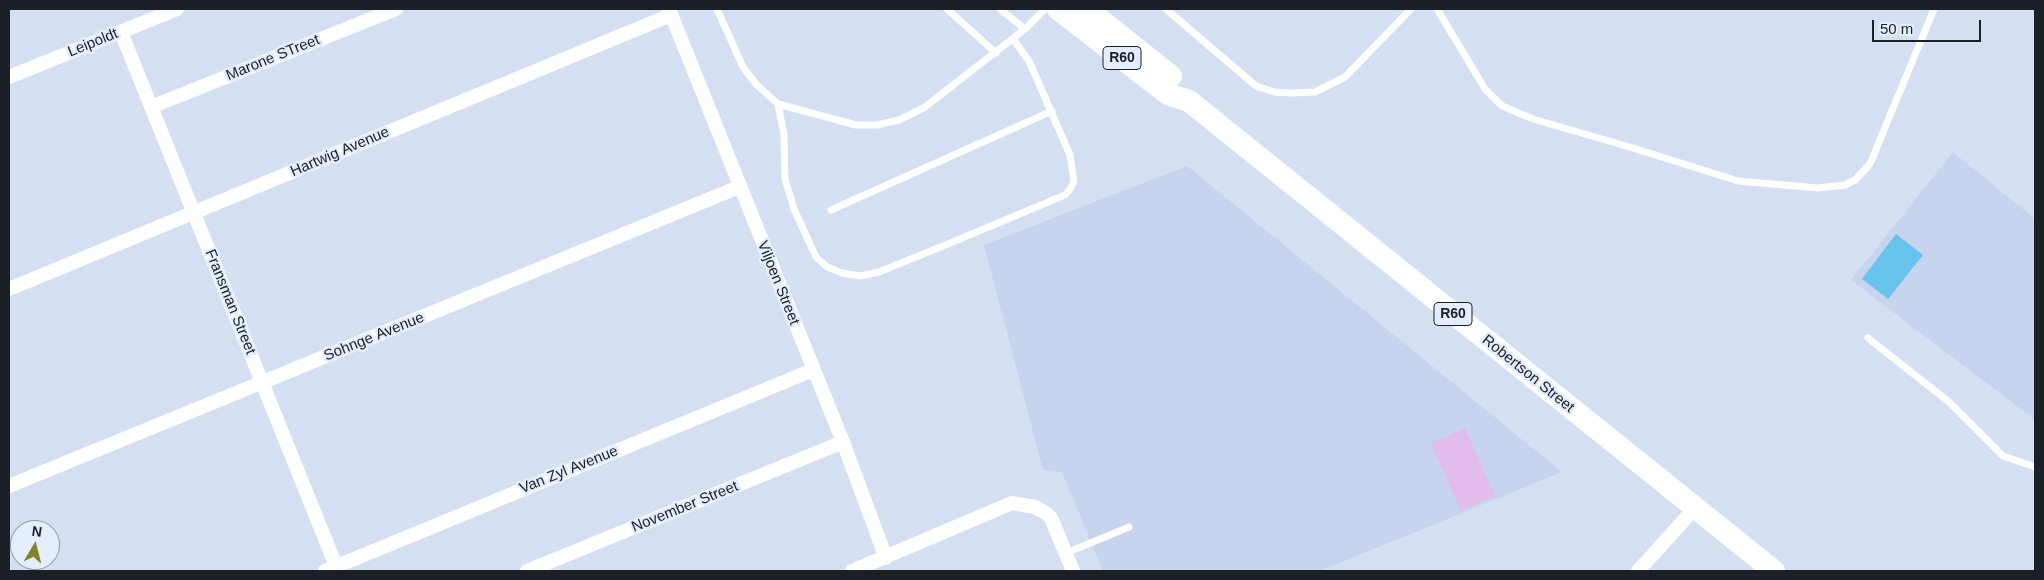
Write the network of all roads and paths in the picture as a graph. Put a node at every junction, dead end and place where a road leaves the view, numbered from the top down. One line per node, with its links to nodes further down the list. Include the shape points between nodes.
1 (177, 9): 15 (street, Leipoldt)
2 (396, 9): 21 (street, Marone STreet)
3 (717, 9): 20 (lane, via 743,67)
4 (947, 9): 17 (lane)
5 (1000, 9): 14 (lane)
6 (1045, 9): 14 (lane)
7 (1058, 9): 19 (main road, Robertson Street / R60, via 1168,94)
8 (1087, 9): 19 (main road, Robertson Street / R60, via 1178,82)
9 (1166, 9): 10 (lane, via 1256,86 1292,93 1315,92 1344,77)
10 (1410, 9)
11 (1437, 9): 12 (lane, via 1485,89 1502,106 1533,120 1738,181 1818,188 1845,185 1862,175 1870,164)
12 (1934, 9)
13 (670, 12): 23 (street, Viljoen Street); 25 (street, Hartwig Avenue)
14 (1025, 29): 16 (lane)
15 (121, 32): 18 (street, Leipoldt); 21 (street, Fransman Street)
16 (1013, 39): 17 (lane); 22 (lane, via 1029,61)
17 (996, 53): 20 (lane, via 925,107 899,120 878,125 856,125)
18 (9, 77)
19 (1189, 101): 33 (main road, Robertson Street / R60)
20 (778, 104): 22 (lane, via 784,135 785,180 805,235 816,257 827,268 860,276 879,272 1065,194 1074,181 1074,171)
21 (151, 107): 25 (street, Fransman Street)
22 (1052, 111): 24 (lane)
23 (739, 187): 28 (street, Viljoen Street); 29 (street, Sohnge Avenue)
24 (831, 210)
25 (194, 213): 26 (street, Hartwig Avenue); 29 (street, Fransman Street)
26 (9, 289)
27 (1868, 338): 31 (lane, via 1949,402 2003,456)
28 (814, 370): 30 (street, Viljoen Street); 38 (street, Van Zyl Avenue)
29 (262, 382): 32 (street, Sohnge Avenue); 38 (street, Fransman Street)
30 (844, 442): 36 (street, Viljoen Street); 39 (street, November Street)
31 (2035, 467)
32 (9, 486)
33 (1695, 508): 37 (main road, Robertson Street / R60); 42 (street)
34 (1129, 527): 35 (lane)
35 (1066, 552): 36 (street, via 1046,513 1036,507 1012,503); 41 (street)
36 (886, 558): 40 (street)
37 (1768, 566)
38 (333, 570)
39 (527, 571)
40 (852, 571)
41 (1073, 571)
42 (1638, 571)

